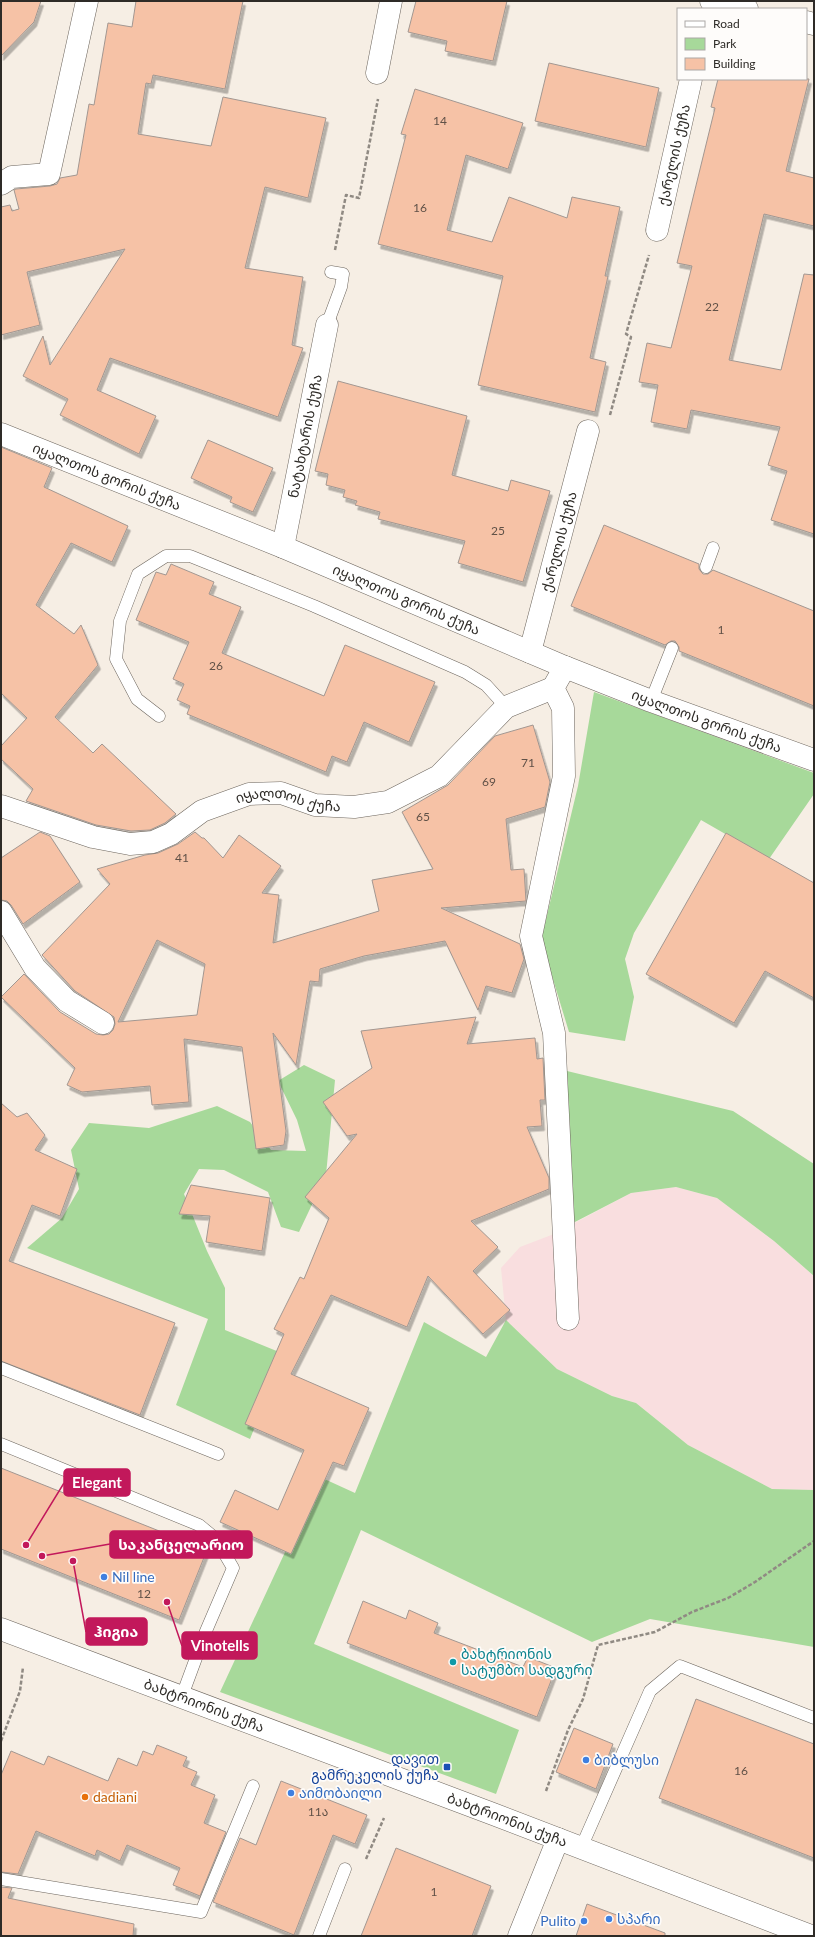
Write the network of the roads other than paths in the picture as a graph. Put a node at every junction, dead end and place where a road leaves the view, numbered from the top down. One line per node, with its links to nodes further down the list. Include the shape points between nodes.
1 (87, 1): 7 (street, via 49,174 12,177)
2 (391, 1): 5 (street)
3 (711, 1): 4 (street)
4 (742, 8)
5 (377, 73)
6 (691, 80): 8 (street, ქარელის ქუჩა)
7 (1, 184)
8 (657, 230)
9 (331, 272): 10 (lane, via 343,274)
10 (327, 325): 13 (street, ნატახტარის ქუჩა)
11 (588, 431): 17 (street, ქარელის ქუჩა)
12 (1, 434): 13 (street, იყალთოს გორის ქუჩა)
13 (284, 547): 17 (street, იყალთოს გორის ქუჩა)
14 (713, 548): 15 (lane)
15 (706, 567)
16 (672, 648): 20 (lane)
17 (530, 652): 18 (street, იყალთოს გორის ქუჩა)
18 (565, 667): 19 (street); 20 (street, იყალთოს გორის ქუჩა)
19 (553, 688): 21 (street, იყალთოს ქუჩა); 27 (street, via 563,708 564,776 531,936 554,1033)
20 (651, 700): 23 (street, იყალთოს გორის ქუჩა)
21 (506, 707): 22 (lane, via 486,686 465,672 314,606 190,556 166,556 138,574 120,621 116,659 137,699); 24 (street, იყალთოს ქუჩა, via 439,776 388,802 354,807 315,805 280,793 249,794 202,811 171,834 154,842 130,844 93,837)
22 (159, 716)
23 (814, 760)
24 (1, 806)
25 (1, 912): 26 (street, via 35,968 67,1001)
26 (103, 1023)
27 (568, 1319)
28 (1, 1368): 30 (lane)
29 (1, 1444): 32 (lane, via 199,1525 216,1538 233,1568)
30 (218, 1454)
31 (1, 1628): 32 (street, ბახტრიონის ქუჩა)
32 (182, 1696): 35 (street, ბახტრიონის ქუჩა)
33 (814, 1718): 36 (lane, via 680,1666 650,1691)
34 (253, 1786): 38 (lane, via 201,1912)
35 (558, 1839): 36 (street, ბახტრიონის ქუჩა); 40 (street)
36 (581, 1848): 41 (street, ბახტრიონის ქუჩა)
37 (345, 1869): 39 (lane)
38 (1, 1879)
39 (319, 1936)
40 (519, 1936)
41 (811, 1936)

